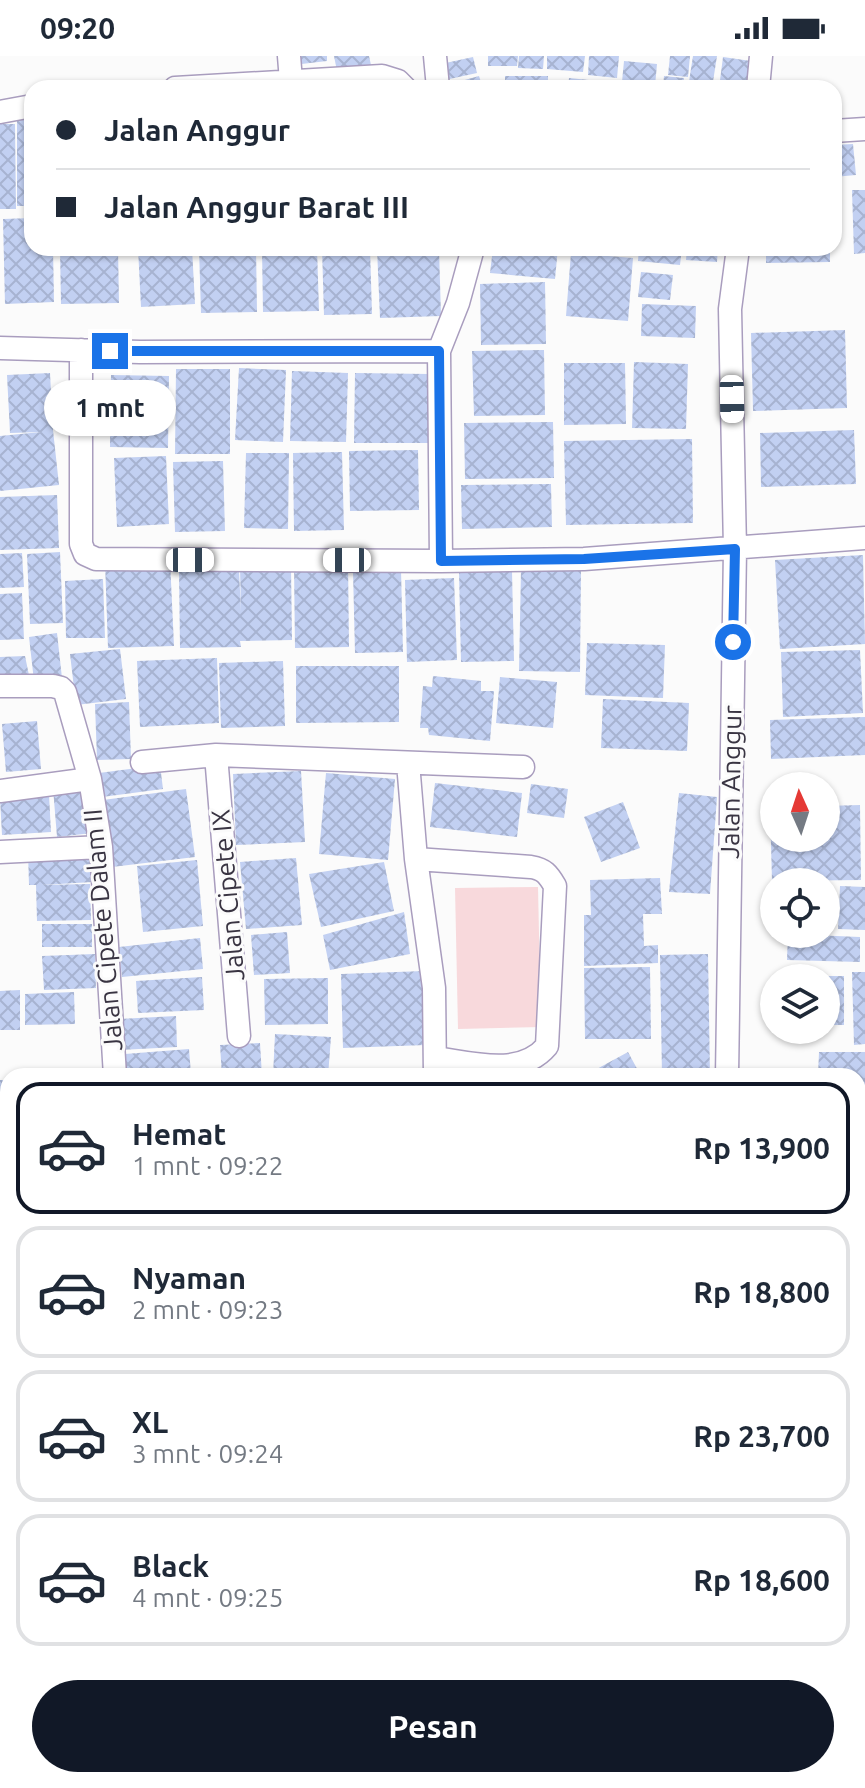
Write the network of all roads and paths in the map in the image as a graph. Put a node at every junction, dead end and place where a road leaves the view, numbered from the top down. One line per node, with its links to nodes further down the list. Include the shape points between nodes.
1 (289, 56): 4 (street)
2 (435, 56): 7 (street)
3 (757, 57): 8 (street)
4 (291, 80)
5 (309, 80): 6 (street)
6 (395, 80)
7 (437, 80)
8 (758, 80)
9 (24, 108): 10 (street)
10 (0, 112)
11 (865, 129): 12 (street)
12 (842, 130)
13 (471, 256): 17 (street)
14 (737, 256): 19 (street, Jalan Anggur, via 730,309)
15 (0, 348): 16 (street)
16 (81, 350): 17 (street); 20 (street, via 85,554 96,559)
17 (439, 351): 20 (street)
18 (865, 538): 19 (street)
19 (735, 549): 20 (street); 34 (street, Jalan Anggur)
20 (441, 561)
21 (0, 686): 26 (street, via 53,686 65,692)
22 (216, 755): 23 (street); 24 (street); 31 (street, Jalan Cipete IX)
23 (142, 762)
24 (408, 763): 25 (street); 30 (street)
25 (523, 767)
26 (90, 779): 27 (street, Jalan Cipete Dalam II); 28 (street, Jalan Cipete Dalam II)
27 (0, 791)
28 (101, 847): 29 (street); 33 (street, Jalan Cipete Dalam II)
29 (0, 852)
30 (416, 859): 32 (street, via 434,988); 32 (street, via 543,869 555,886 547,1046 527,1062 502,1067)
31 (239, 1036)
32 (435, 1067)
33 (115, 1068)
34 (727, 1068)

